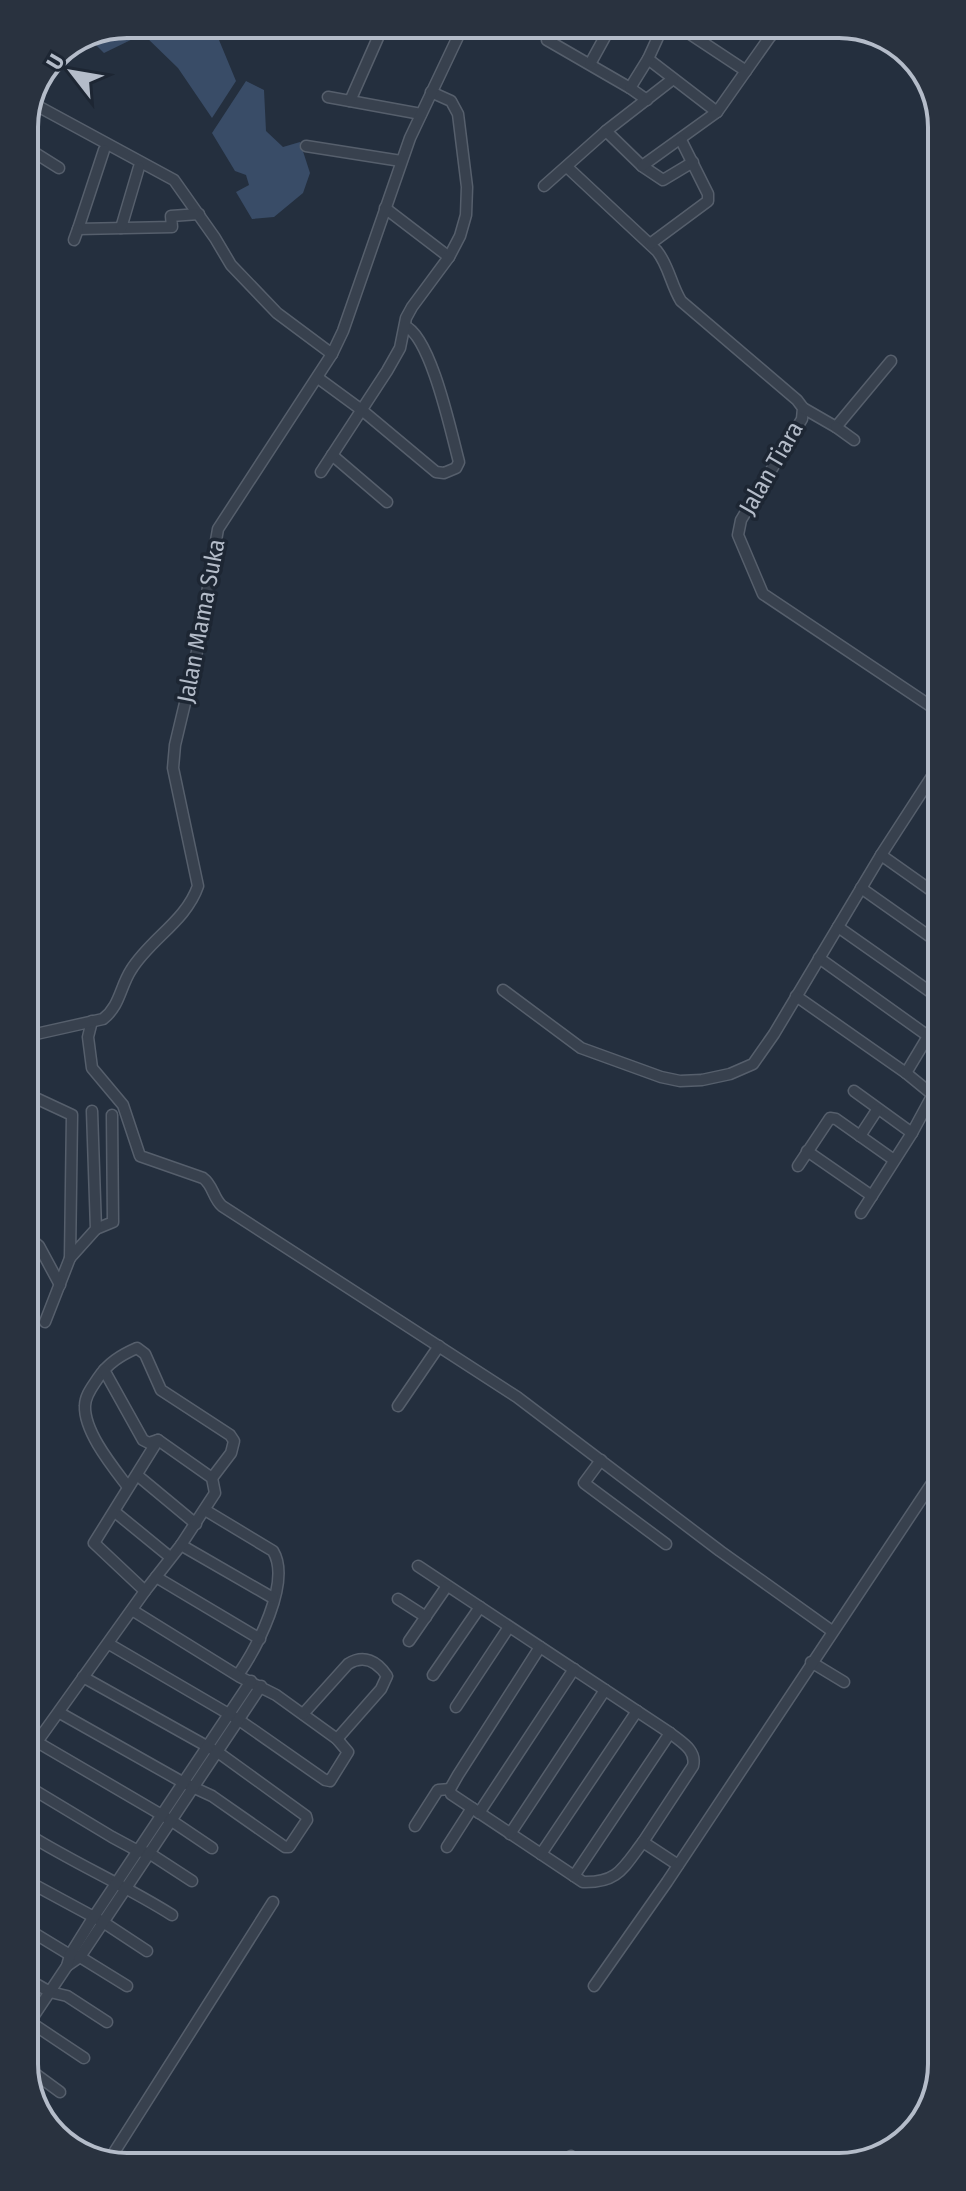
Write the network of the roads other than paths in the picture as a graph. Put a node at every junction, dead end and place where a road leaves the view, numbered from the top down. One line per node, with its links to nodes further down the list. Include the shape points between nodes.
1 (378, 38): 16 (street)
2 (457, 38): 13 (street, Jalan Mama Suka)
3 (547, 38): 9 (street)
4 (604, 38): 9 (street)
5 (658, 38): 8 (street)
6 (696, 38): 10 (street)
7 (770, 38): 10 (street)
8 (648, 59): 11 (street); 12 (street)
9 (590, 64): 12 (street)
10 (746, 71): 18 (street)
11 (673, 79): 15 (street); 18 (street)
12 (630, 88): 15 (street)
13 (431, 92): 19 (street, Jalan Mama Suka); 38 (street, via 455,106 465,172 466,215)
14 (328, 97): 16 (street)
15 (647, 100): 20 (street)
16 (350, 101): 19 (street)
17 (40, 107): 33 (street, via 165,174)
18 (717, 112): 21 (street)
19 (421, 114): 25 (street, Jalan Mama Suka)
20 (606, 131): 27 (street); 30 (street)
21 (681, 140): 26 (street); 27 (street)
22 (306, 146): 25 (street)
23 (104, 150): 35 (street)
24 (38, 155): 29 (street)
25 (401, 161): 32 (street, Jalan Mama Suka)
26 (693, 162): 27 (street, via 663,180); 37 (street, via 708,201)
27 (642, 166)
28 (139, 167): 34 (street)
29 (59, 168)
30 (572, 170): 31 (street); 37 (street, Jalan Tiara)
31 (544, 186)
32 (385, 208): 38 (street); 40 (street, Jalan Mama Suka)
33 (199, 214): 34 (street, via 171,216 172,227); 40 (street, via 231,265 277,313)
34 (121, 228): 35 (street)
35 (78, 229): 36 (street)
36 (74, 240)
37 (650, 244): 43 (street, Jalan Tiara, via 665,260 681,301)
38 (449, 257): 39 (street, via 412,307)
39 (405, 326): 44 (street, via 400,348); 44 (street, via 418,335 441,391 458,466 436,472)
40 (332, 354): 42 (street, Jalan Mama Suka)
41 (891, 361): 45 (street)
42 (318, 378): 44 (street); 61 (street, Jalan Mama Suka, via 218,529 173,768 198,886 193,902 131,970 113,1012)
43 (803, 408): 45 (street); 50 (street, Jalan Tiara, via 802,419 741,520 738,535 749,564 763,594)
44 (363, 411): 47 (street)
45 (836, 427): 46 (street)
46 (854, 440)
47 (332, 455): 48 (street); 49 (street)
48 (321, 472)
49 (387, 502)
50 (928, 704)
51 (928, 782): 52 (street)
52 (881, 855): 53 (street); 54 (street)
53 (861, 888): 55 (street); 56 (street)
54 (928, 888)
55 (838, 927): 57 (street); 59 (street)
56 (928, 935)
57 (819, 958): 60 (street); 63 (street)
58 (503, 990): 60 (street, via 581,1048 680,1081 730,1074 753,1064)
59 (928, 990)
60 (796, 996): 64 (street)
61 (92, 1021): 62 (street, Jalan Mama Suka); 84 (street, via 92,1068 123,1105 140,1156 203,1178 222,1206)
62 (38, 1033)
63 (928, 1036): 64 (street)
64 (906, 1073): 66 (street)
65 (854, 1091): 69 (street)
66 (928, 1092)
67 (38, 1099): 81 (street, via 72,1115)
68 (928, 1109): 72 (street)
69 (877, 1110): 72 (street); 73 (street)
70 (92, 1111): 79 (street)
71 (112, 1115): 79 (street, via 113,1222)
72 (912, 1133): 75 (street)
73 (860, 1136): 74 (street, via 830,1118); 75 (street)
74 (807, 1151): 76 (street); 77 (street)
75 (894, 1160): 77 (street)
76 (798, 1166)
77 (872, 1196): 78 (street)
78 (861, 1213)
79 (96, 1229): 81 (street)
80 (38, 1245): 82 (street)
81 (70, 1258): 82 (street)
82 (60, 1285): 83 (street)
83 (45, 1322)
84 (439, 1346): 86 (street); 88 (street)
85 (104, 1370): 87 (street, via 143,1440); 90 (street, via 118,1357 140,1349 161,1390 230,1435 231,1453); 91 (street, via 86,1397 86,1418)
86 (398, 1406)
87 (158, 1440): 89 (street); 90 (street)
88 (601, 1460): 96 (street, via 584,1483); 109 (street)
89 (137, 1475): 91 (street); 95 (street)
90 (212, 1478): 93 (street, via 215,1493)
91 (128, 1487): 94 (street)
92 (928, 1489): 109 (street)
93 (205, 1510): 95 (street); 103 (street, via 276,1554)
94 (115, 1512): 98 (street); 102 (street, via 94,1543)
95 (196, 1524): 97 (street)
96 (666, 1544)
97 (181, 1545): 98 (street); 103 (street)
98 (170, 1557): 100 (street)
99 (418, 1566): 101 (street)
100 (156, 1577): 102 (street); 110 (street)
101 (447, 1586): 105 (street); 107 (street)
102 (145, 1591): 106 (street)
103 (273, 1598): 110 (street)
104 (398, 1599): 107 (street)
105 (480, 1607): 108 (street); 117 (street)
106 (132, 1610): 112 (street); 116 (street)
107 (426, 1617): 111 (street)
108 (509, 1627): 113 (street); 122 (street)
109 (832, 1631): 114 (street)
110 (260, 1639): 116 (street)
111 (409, 1641)
112 (109, 1644): 118 (street); 126 (street)
113 (540, 1647): 115 (street); 134 (street)
114 (811, 1662): 119 (street); 146 (street)
115 (574, 1669): 121 (street); 136 (street)
116 (238, 1675): 120 (street)
117 (433, 1675)
118 (83, 1677): 124 (street); 131 (street)
119 (844, 1682)
120 (256, 1684): 125 (street); 126 (street)
121 (605, 1690): 123 (street); 139 (street)
122 (456, 1707)
123 (637, 1711): 127 (street); 145 (street)
124 (60, 1713): 129 (street); 133 (street)
125 (303, 1714): 128 (street); 128 (street, via 348,1664 368,1659 381,1667 387,1676 381,1689)
126 (234, 1717): 128 (street, via 325,1780 330,1781 348,1752); 131 (street); 132 (street)
127 (670, 1733): 141 (street, via 695,1758); 147 (street)
128 (337, 1739)
129 (38, 1741)
130 (38, 1743): 137 (street)
131 (208, 1746): 132 (street); 133 (street)
132 (219, 1753): 133 (street); 133 (street, via 306,1816 289,1847)
133 (189, 1785): 137 (street)
134 (450, 1789): 136 (street); 138 (street, via 438,1790)
135 (38, 1792): 144 (street)
136 (476, 1811): 139 (street); 142 (street)
137 (167, 1818): 143 (street); 144 (street)
138 (415, 1826)
139 (510, 1834): 145 (street)
140 (38, 1840): 149 (street)
141 (643, 1842): 146 (street); 147 (street, via 617,1876 583,1882)
142 (447, 1847)
143 (212, 1848)
144 (143, 1852): 148 (street); 149 (street)
145 (541, 1854): 147 (street)
146 (678, 1865): 159 (street)
147 (574, 1876)
148 (192, 1881)
149 (121, 1886): 152 (street); 153 (street)
150 (38, 1887): 153 (street)
151 (273, 1902): 167 (street)
152 (172, 1915)
153 (98, 1920): 155 (street); 156 (street)
154 (38, 1936): 156 (street)
155 (147, 1951)
156 (72, 1959): 158 (street); 160 (street)
157 (38, 1985): 160 (street)
158 (127, 1986)
159 (594, 1986)
160 (50, 1992): 161 (street); 162 (street, via 67,1996)
161 (38, 2011)
162 (107, 2022)
163 (38, 2028): 164 (street)
164 (84, 2058)
165 (40, 2077): 166 (street)
166 (60, 2092)
167 (114, 2152)

